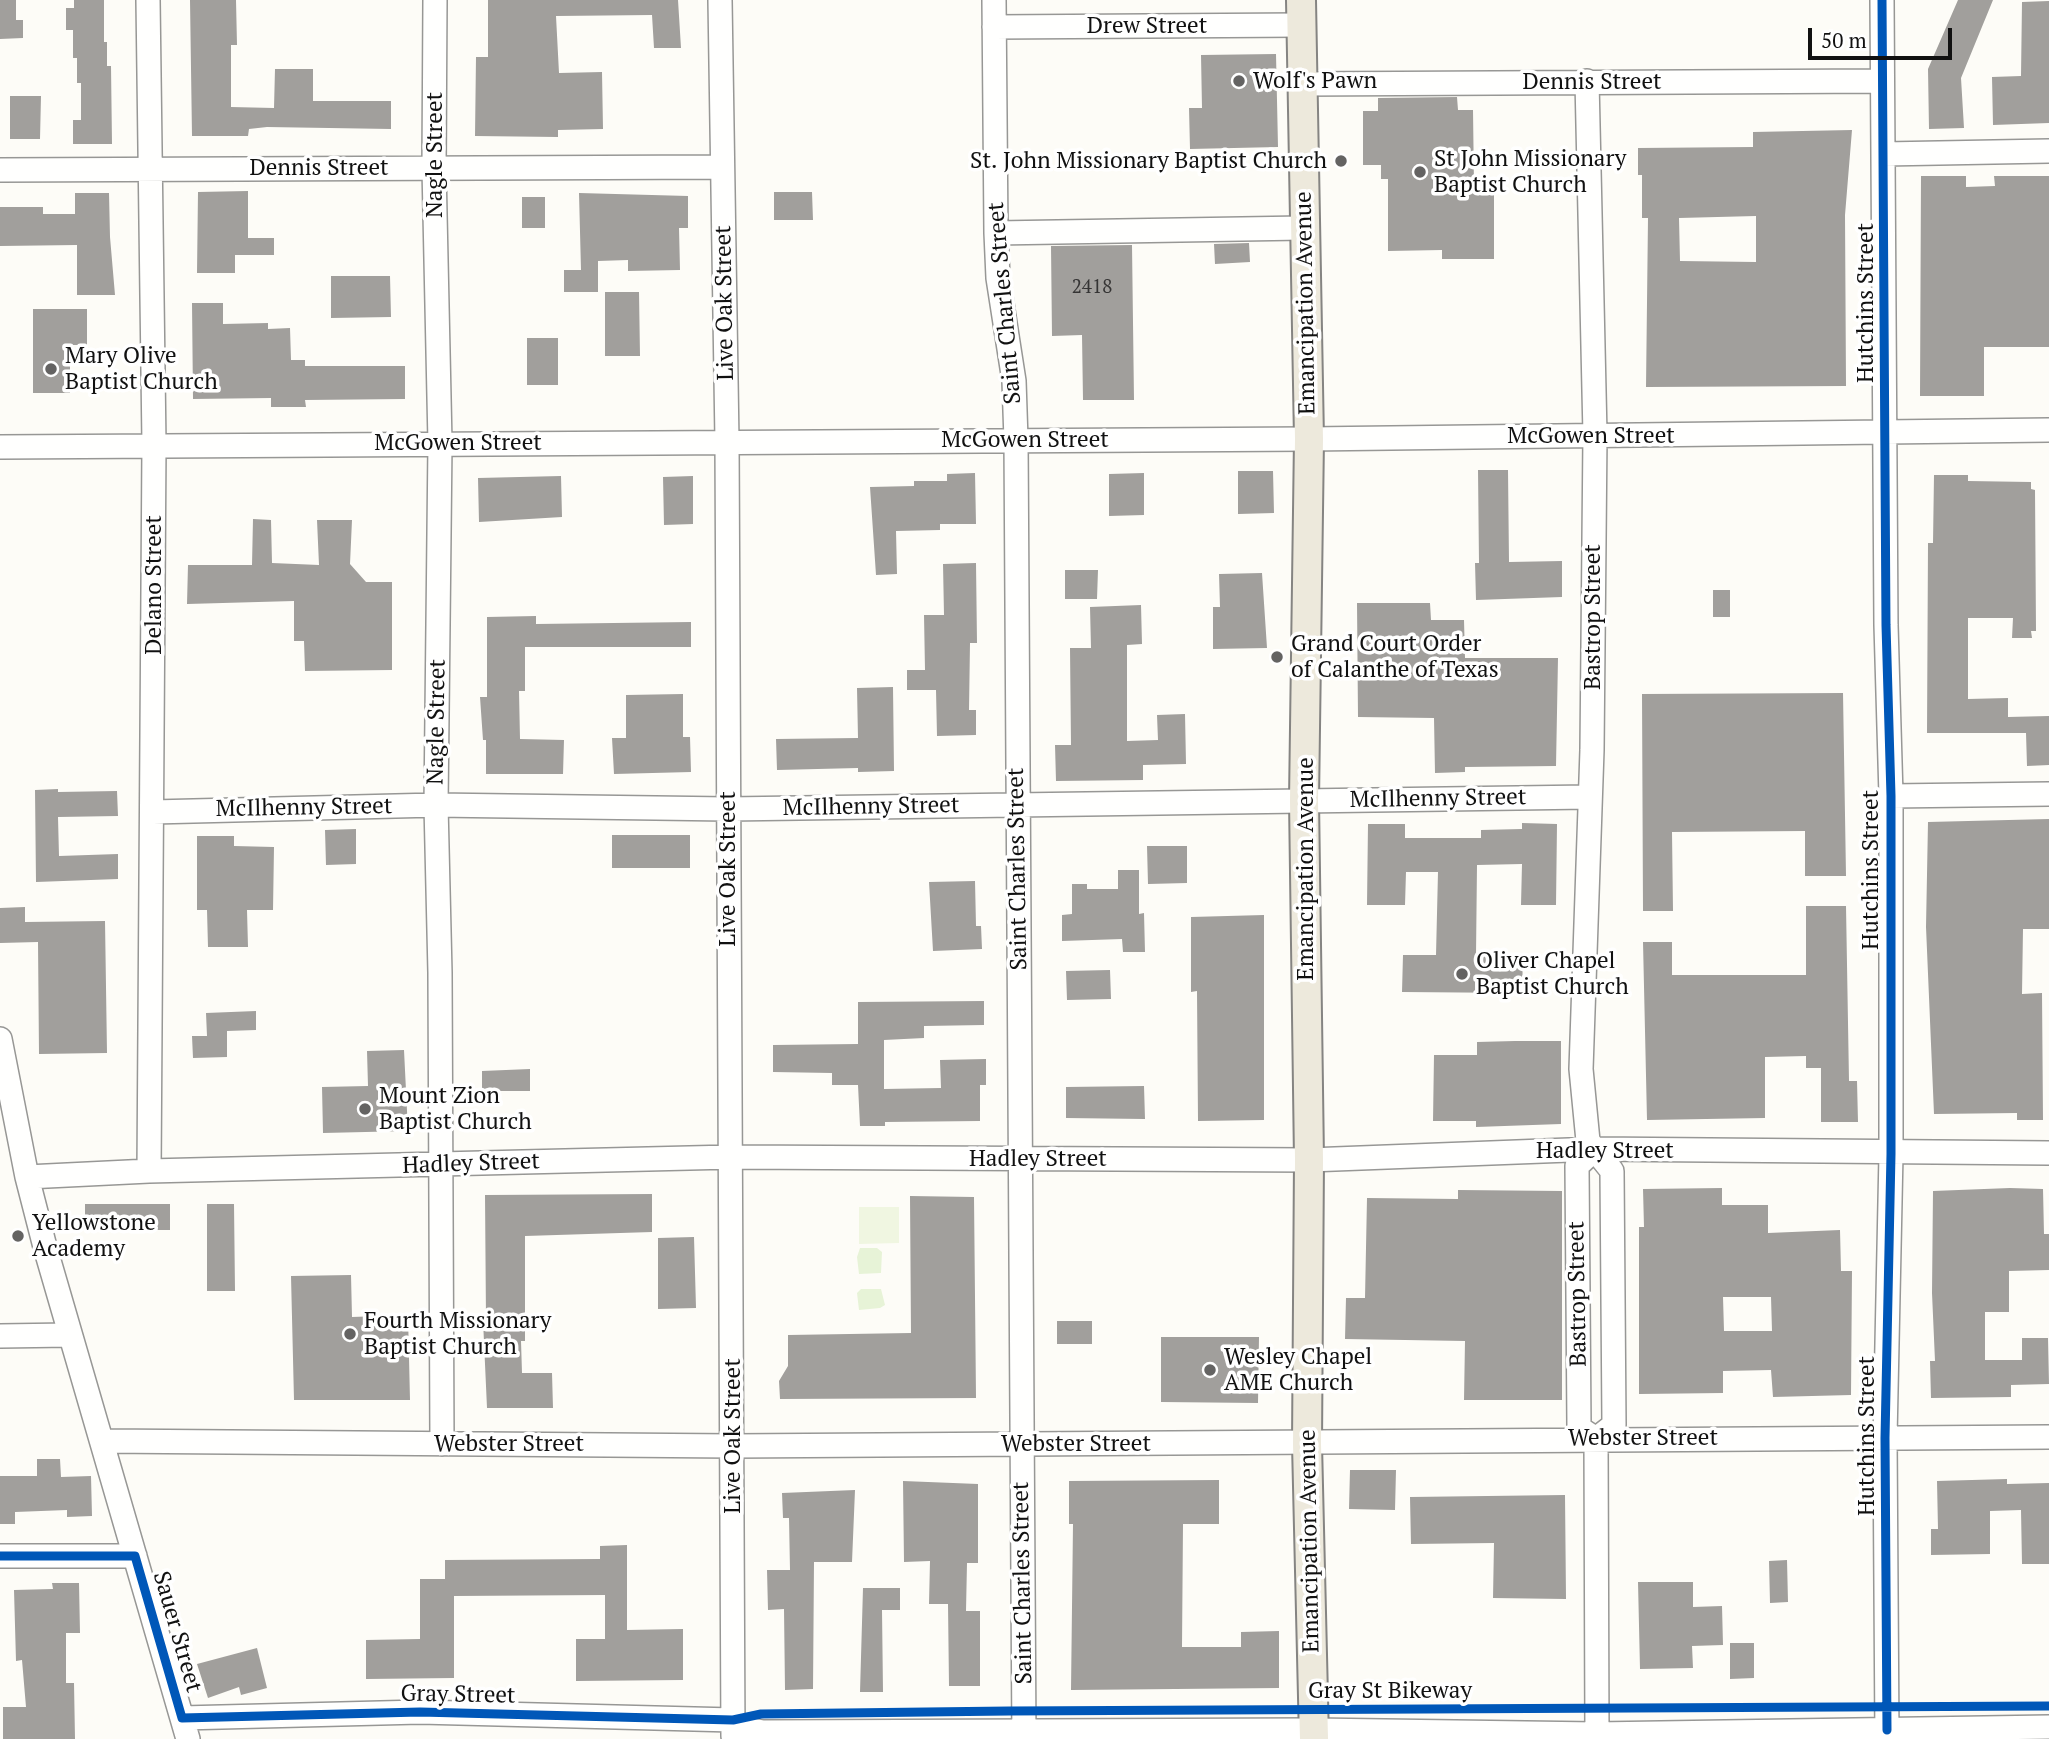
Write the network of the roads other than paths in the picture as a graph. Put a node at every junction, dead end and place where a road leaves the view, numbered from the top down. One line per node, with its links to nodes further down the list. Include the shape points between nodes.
1 (148, 0): 14 (street, Delano Street)
2 (435, 0): 15 (street, Nagle Street)
3 (720, 0): 13 (street, Live Oak Street)
4 (993, 0): 7 (street, Saint Charles Street)
5 (1882, 0): 8 (street, Hutchins Street)
6 (1301, 13): 7 (street, Drew Street); 10 (main road, Emancipation Avenue)
7 (993, 27): 18 (street, Saint Charles Street)
8 (1882, 81): 9 (street, Dennis Street); 12 (street, Hutchins Street)
9 (1587, 82): 10 (street, Dennis Street); 21 (street, Bastrop Street)
10 (1302, 84): 17 (main road, Emancipation Avenue)
11 (2049, 151): 12 (street)
12 (1884, 154): 20 (street, Hutchins Street)
13 (722, 167): 15 (street, Dennis Street); 24 (street, Live Oak Street)
14 (149, 168): 15 (street, Dennis Street); 16 (street, Dennis Street); 26 (street, Delano Street)
15 (434, 168): 25 (street, Nagle Street)
16 (0, 170)
17 (1303, 228): 18 (street); 22 (main road, Emancipation Avenue)
18 (996, 233): 23 (street, Saint Charles Street, via 1014,381)
19 (2049, 430): 20 (street, McGowen Street)
20 (1886, 434): 21 (street, McGowen Street); 29 (street, Hutchins Street)
21 (1595, 435): 22 (street, McGowen Street); 30 (street, Bastrop Street)
22 (1309, 439): 23 (street, McGowen Street); 31 (main road, Emancipation Avenue)
23 (1016, 440): 24 (street, McGowen Street); 32 (street, Saint Charles Street)
24 (727, 441): 25 (street, McGowen Street); 34 (street, Live Oak Street)
25 (440, 443): 26 (street, McGowen Street); 33 (street, Nagle Street)
26 (154, 444): 27 (street, McGowen Street); 35 (street, Delano Street)
27 (0, 447)
28 (2049, 794): 29 (street)
29 (1891, 796): 39 (street, Hutchins Street)
30 (1589, 797): 31 (street, McIlhenny Street); 37 (street, Bastrop Street, via 1581,1069 1588,1141)
31 (1304, 800): 32 (street, McIlhenny Street); 42 (main road, Emancipation Avenue)
32 (1016, 804): 34 (street, McIlhenny Street); 41 (street, Saint Charles Street)
33 (436, 805): 34 (street, McIlhenny Street); 35 (street, McIlhenny Street); 43 (street, Nagle Street)
34 (728, 809): 40 (street, Live Oak Street)
35 (153, 812): 44 (street, Delano Street)
36 (0, 1039): 45 (street, Sauer Street)
37 (1595, 1149): 39 (street, Hadley Street); 42 (street, Hadley Street); 49 (street, Bastrop Street, via 1612,1171 1614,1425); 49 (street, Bastrop Street, via 1577,1166 1577,1180 1579,1428)
38 (2049, 1153): 39 (street, Hadley Street)
39 (1891, 1154): 50 (street, Hutchins Street)
40 (731, 1157): 41 (street, Hadley Street); 43 (street, Hadley Street); 55 (street, Live Oak Street)
41 (1022, 1160): 42 (street, Hadley Street); 54 (street, Saint Charles Street)
42 (1309, 1160): 53 (main road, Emancipation Avenue)
43 (442, 1166): 44 (street, Hadley Street); 52 (street, Nagle Street)
44 (149, 1171): 45 (street, Hadley Street)
45 (27, 1177): 46 (street, Sauer Street)
46 (69, 1335): 47 (street); 51 (street, Sauer Street)
47 (0, 1336)
48 (2049, 1437): 50 (street, Webster Street)
49 (1596, 1438): 50 (street, Webster Street); 53 (street, Webster Street); 64 (street)
50 (1885, 1438): 61 (street, Hutchins Street)
51 (103, 1441): 52 (street, Webster Street); 57 (street, Sauer Street)
52 (442, 1444): 55 (street, Webster Street)
53 (1307, 1444): 54 (street, Webster Street); 62 (main road, Emancipation Avenue)
54 (1021, 1445): 55 (street, Webster Street); 63 (street, Saint Charles Street)
55 (734, 1446): 60 (street, Live Oak Street)
56 (0, 1556): 57 (street)
57 (135, 1556): 59 (street, Sauer Street)
58 (2049, 1727): 61 (street, Gray Street)
59 (185, 1729): 60 (street, Gray Street, via 420,1712)
60 (733, 1730): 63 (street, Gray Street)
61 (1887, 1734): 64 (street, Gray Street)
62 (1314, 1735): 63 (street, Gray Street); 64 (street, Gray Street)
63 (1024, 1736)
64 (1596, 1737)

